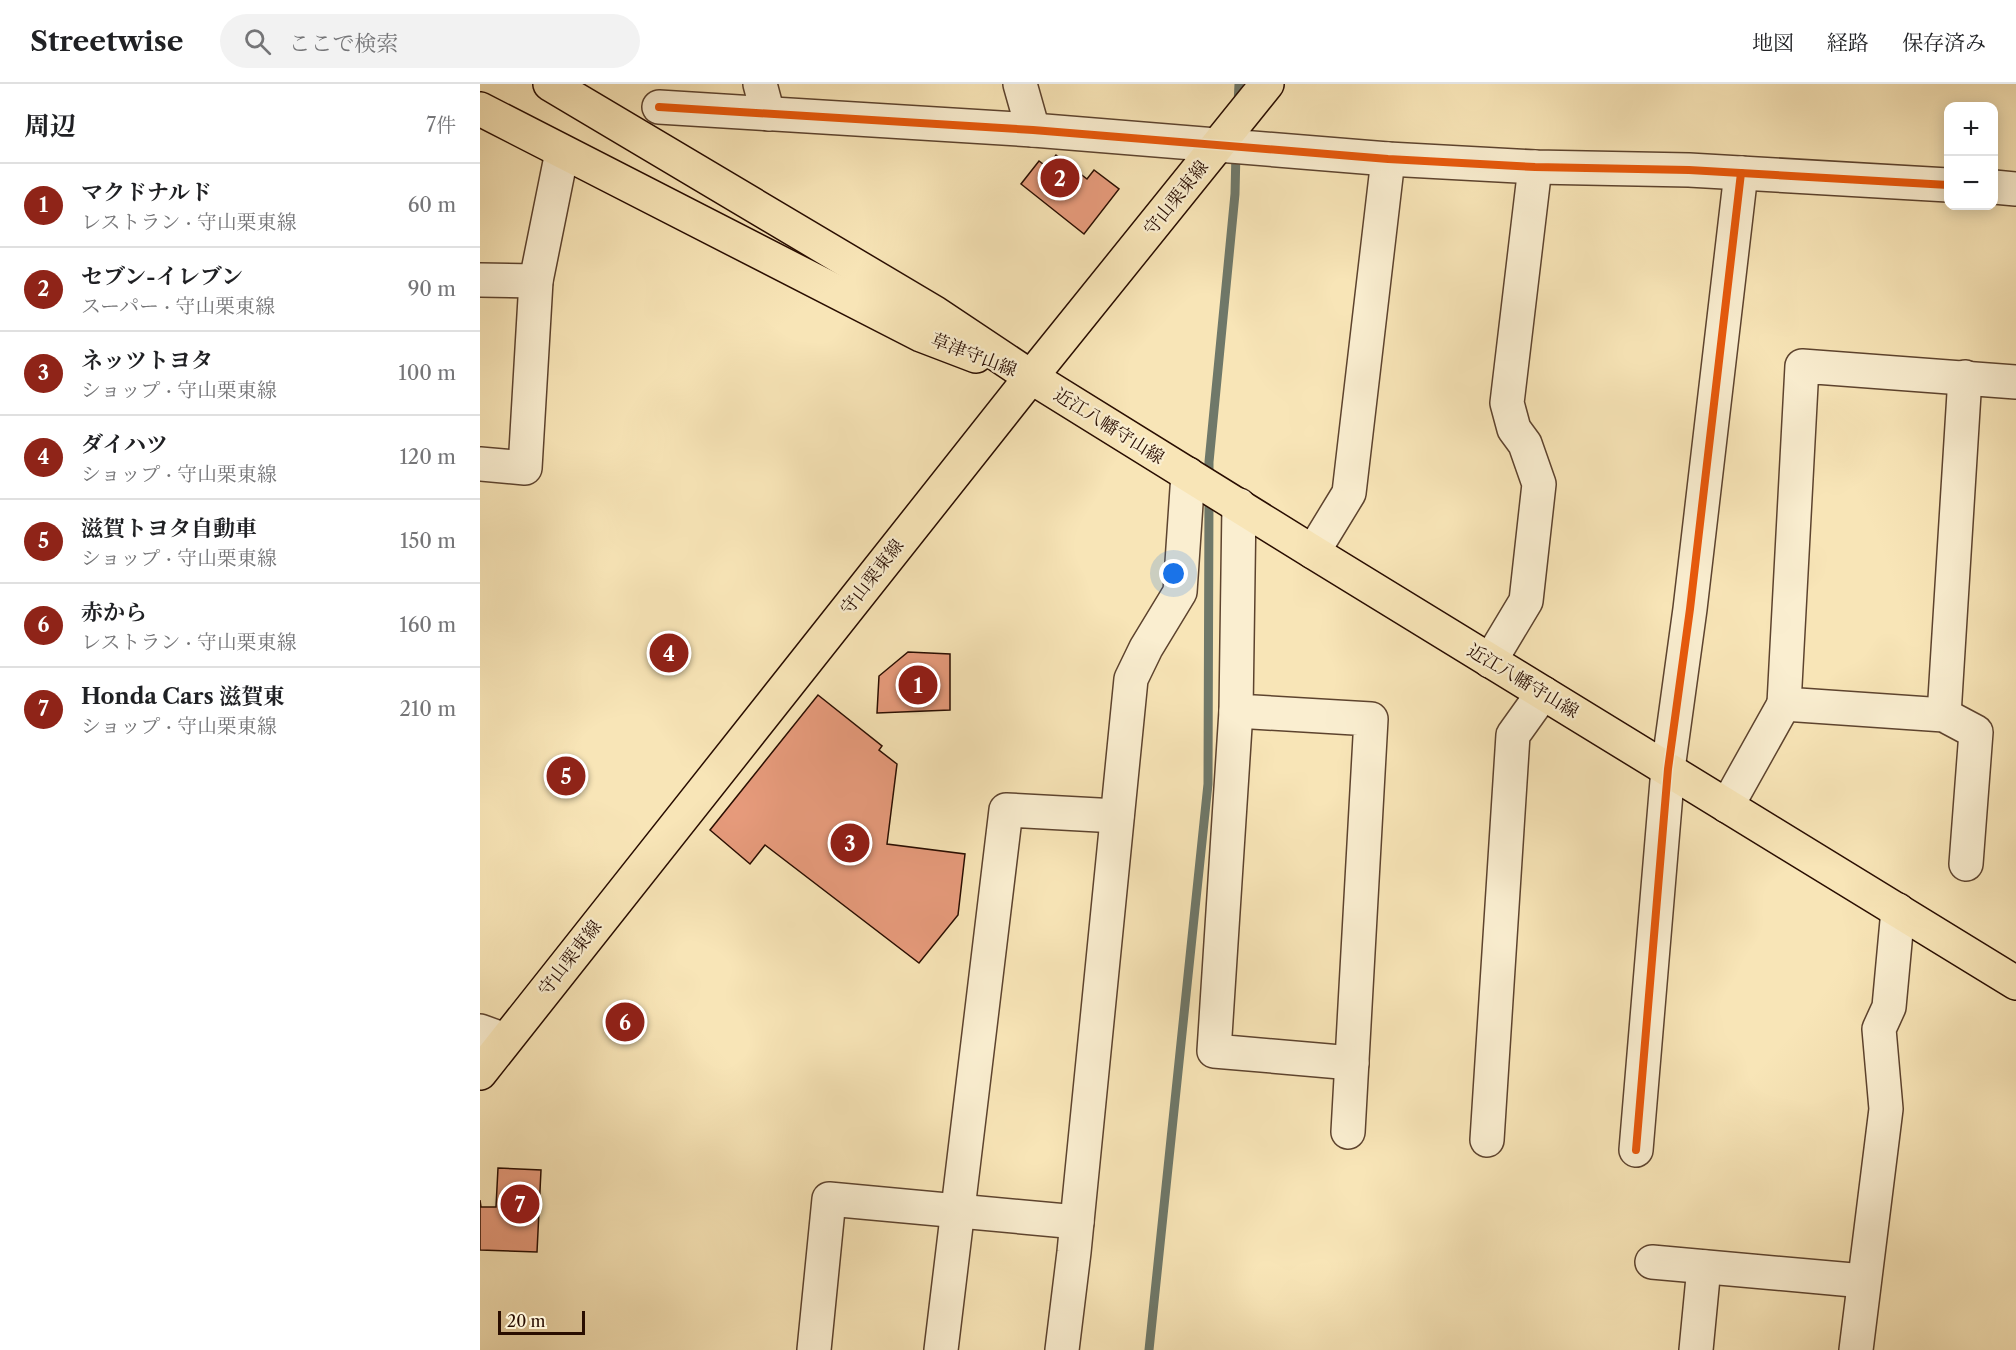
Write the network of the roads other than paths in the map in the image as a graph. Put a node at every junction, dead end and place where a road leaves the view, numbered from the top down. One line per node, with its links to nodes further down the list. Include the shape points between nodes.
1 (550, 84): 18 (main road, 草津守山線, via 935,313)
2 (1020, 84): 7 (street)
3 (1267, 84): 8 (main road, 守山栗東線)
4 (764, 99): 5 (street); 7 (street)
5 (659, 107)
6 (480, 109): 9 (main road, 草津守山線)
7 (1033, 130): 8 (street)
8 (1219, 144): 10 (street); 18 (main road, 守山栗東線)
9 (562, 152): 17 (street); 18 (main road, 草津守山線, via 921,335)
10 (1388, 159): 11 (street); 24 (street, via 1349,493)
11 (1535, 167): 12 (street); 25 (street, via 1507,403 1514,429 1525,444 1539,484 1526,601)
12 (1740, 173): 13 (street); 30 (street)
13 (1944, 185)
14 (1998, 188): 15 (street)
15 (2016, 189)
16 (480, 280): 17 (street)
17 (536, 281): 21 (street, via 525,468)
18 (1031, 377): 22 (main road, 近江八幡守山線); 36 (main road, 守山栗東線)
19 (1965, 377): 20 (street); 27 (street, via 1802,366); 29 (street)
20 (2016, 382)
21 (480, 464)
22 (1188, 474): 23 (main road, 近江八幡守山線); 32 (street, via 1180,592 1131,679)
23 (1239, 505): 24 (main road, 近江八幡守山線); 28 (street)
24 (1313, 552): 25 (main road, 近江八幡守山線)
25 (1490, 661): 26 (main road, 近江八幡守山線)
26 (1543, 693): 30 (main road, 近江八幡守山線); 40 (street, via 1513,735)
27 (1784, 704): 29 (street); 31 (street)
28 (1236, 711): 37 (street, via 1214,1051); 37 (street, via 1371,719)
29 (1944, 714): 33 (street, via 1976,732)
30 (1668, 770): 31 (main road, 近江八幡守山線); 41 (street)
31 (1727, 806): 34 (main road, 近江八幡守山線)
32 (1117, 816): 42 (street, via 1006,810); 43 (street)
33 (1966, 864)
34 (1898, 910): 35 (main road, 近江八幡守山線); 46 (street, via 1889,1006 1879,1029 1886,1109)
35 (2016, 983)
36 (493, 1036): 38 (main road, 守山栗東線)
37 (1352, 1064): 39 (street)
38 (480, 1073)
39 (1348, 1132)
40 (1487, 1140)
41 (1636, 1150)
42 (958, 1211): 43 (street); 47 (street, via 829,1199); 48 (street)
43 (1077, 1222): 49 (street)
44 (1652, 1262): 45 (street)
45 (1704, 1267): 46 (street); 50 (street)
46 (1863, 1281): 51 (street)
47 (814, 1350)
48 (941, 1350)
49 (1062, 1350)
50 (1696, 1350)
51 (1856, 1350)

